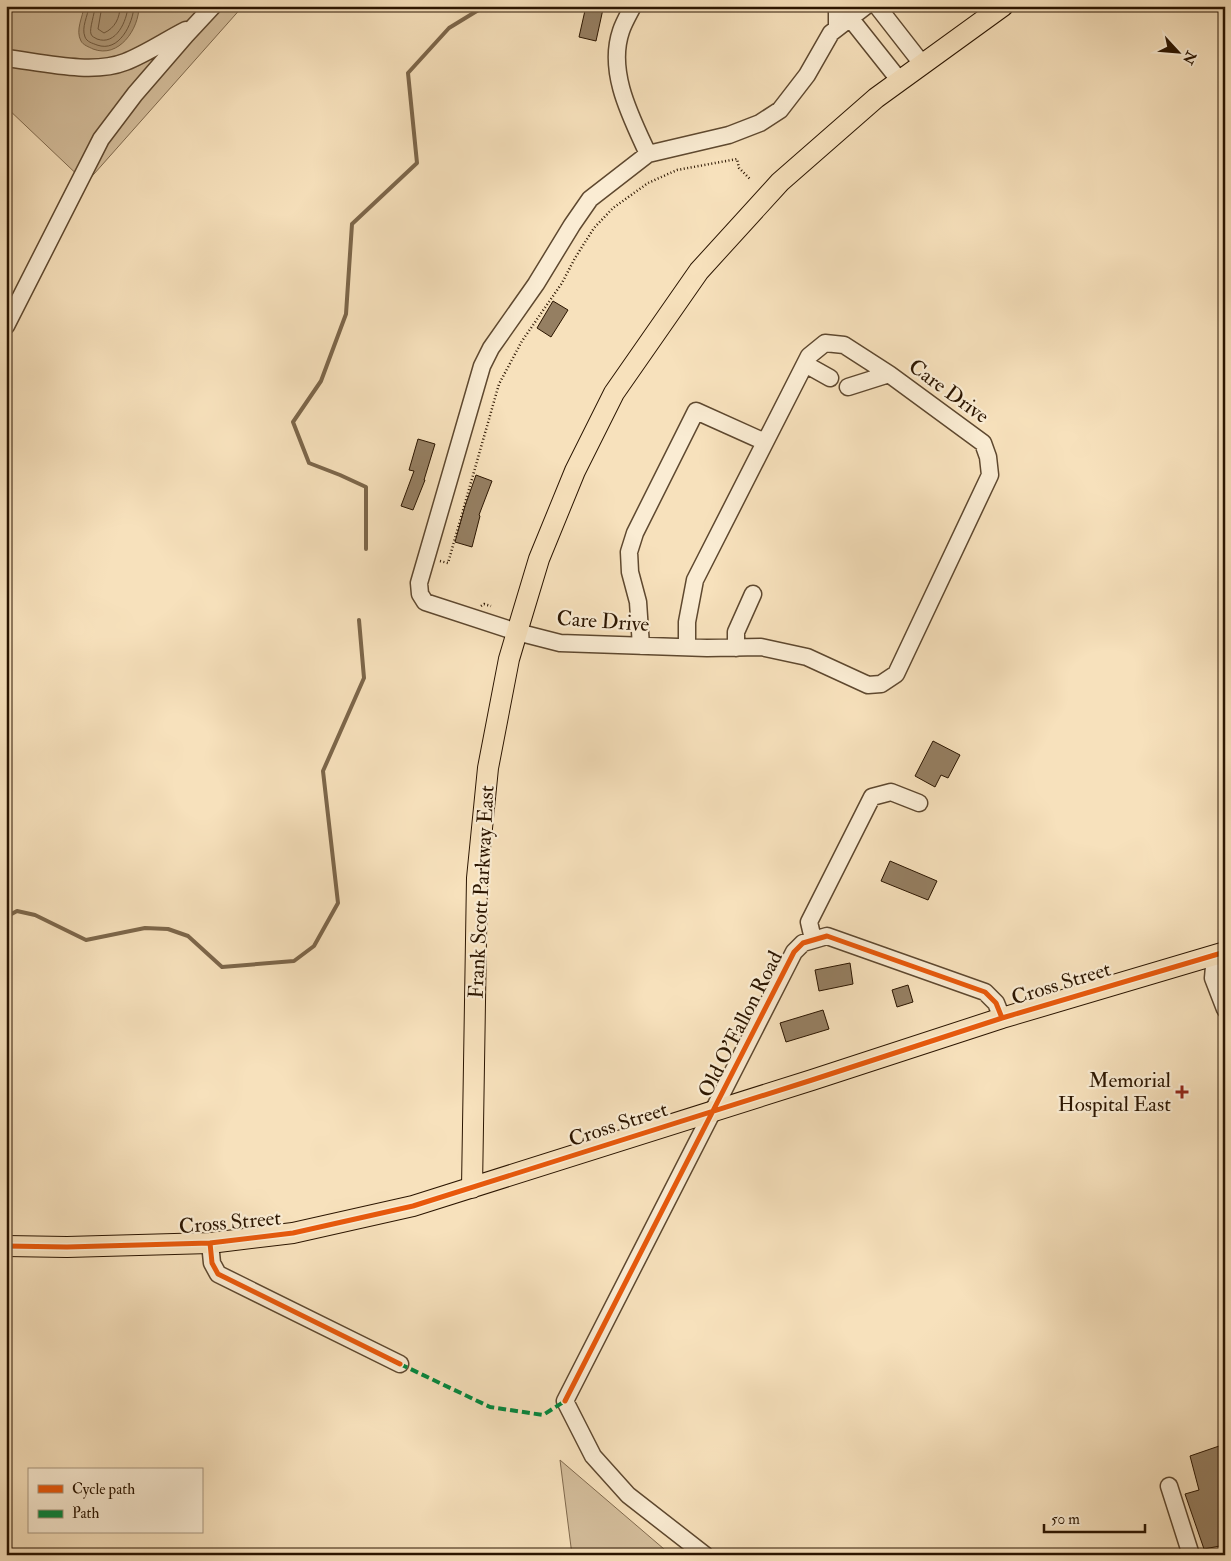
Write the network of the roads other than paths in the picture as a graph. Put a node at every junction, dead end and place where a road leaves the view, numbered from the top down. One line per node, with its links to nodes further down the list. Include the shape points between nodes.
1 (213, 6): 8 (street)
2 (633, 6): 12 (street, via 621,31 617,62 624,103)
3 (837, 6): 7 (street)
4 (866, 6): 7 (street)
5 (877, 6): 10 (street)
6 (1004, 6): 10 (main road, Frank Scott Parkway East)
7 (844, 23): 11 (street); 12 (street, via 831,33 807,75 780,110 760,123 729,135)
8 (197, 24): 9 (street, via 125,62 110,66 90,68); 13 (street, via 122,109 101,139)
9 (6, 58)
10 (923, 65): 11 (main road, Frank Scott Parkway East)
11 (900, 81): 20 (main road, Frank Scott Parkway East, via 780,182 699,271 614,393 575,472 539,559)
12 (648, 154): 20 (street, Care Drive, via 590,199 491,348 482,366 418,583 426,602)
13 (6, 326)
14 (805, 364): 15 (street, Care Drive, via 825,343 844,346); 16 (street); 18 (street, Care Drive)
15 (889, 374): 17 (street); 23 (street, Care Drive, via 983,443 990,474 896,674 881,684 868,685 806,657 761,647)
16 (830, 378)
17 (848, 386)
18 (765, 442): 21 (street, via 696,411 635,533 630,552); 22 (street, Care Drive, via 695,580 687,622)
19 (753, 594): 23 (street, via 736,632)
20 (517, 632): 21 (street, Care Drive, via 560,643); 30 (main road, Frank Scott Parkway East, via 488,768 477,878)
21 (641, 646): 22 (street, Care Drive)
22 (687, 647): 23 (street, Care Drive)
23 (736, 648)
24 (919, 803): 25 (street, via 891,792 872,797 809,922)
25 (813, 939): 28 (street, via 827,936 985,992 996,1003); 29 (street, Old O'Fallon Road, via 794,952)
26 (1221, 956): 27 (street, via 1213,978); 28 (main road, Cross Street)
27 (1225, 1010)
28 (1002, 1018): 29 (main road, Cross Street)
29 (714, 1111): 30 (main road, Cross Street); 35 (street, Old O'Fallon Road, via 565,1401 593,1456 628,1495)
30 (472, 1188): 31 (main road, Cross Street, via 413,1206 293,1233)
31 (210, 1242): 32 (main road, Cross Street); 33 (street, via 212,1263 218,1274)
32 (6, 1246)
33 (400, 1364)
34 (1169, 1486): 36 (street)
35 (704, 1555)
36 (1192, 1555)

